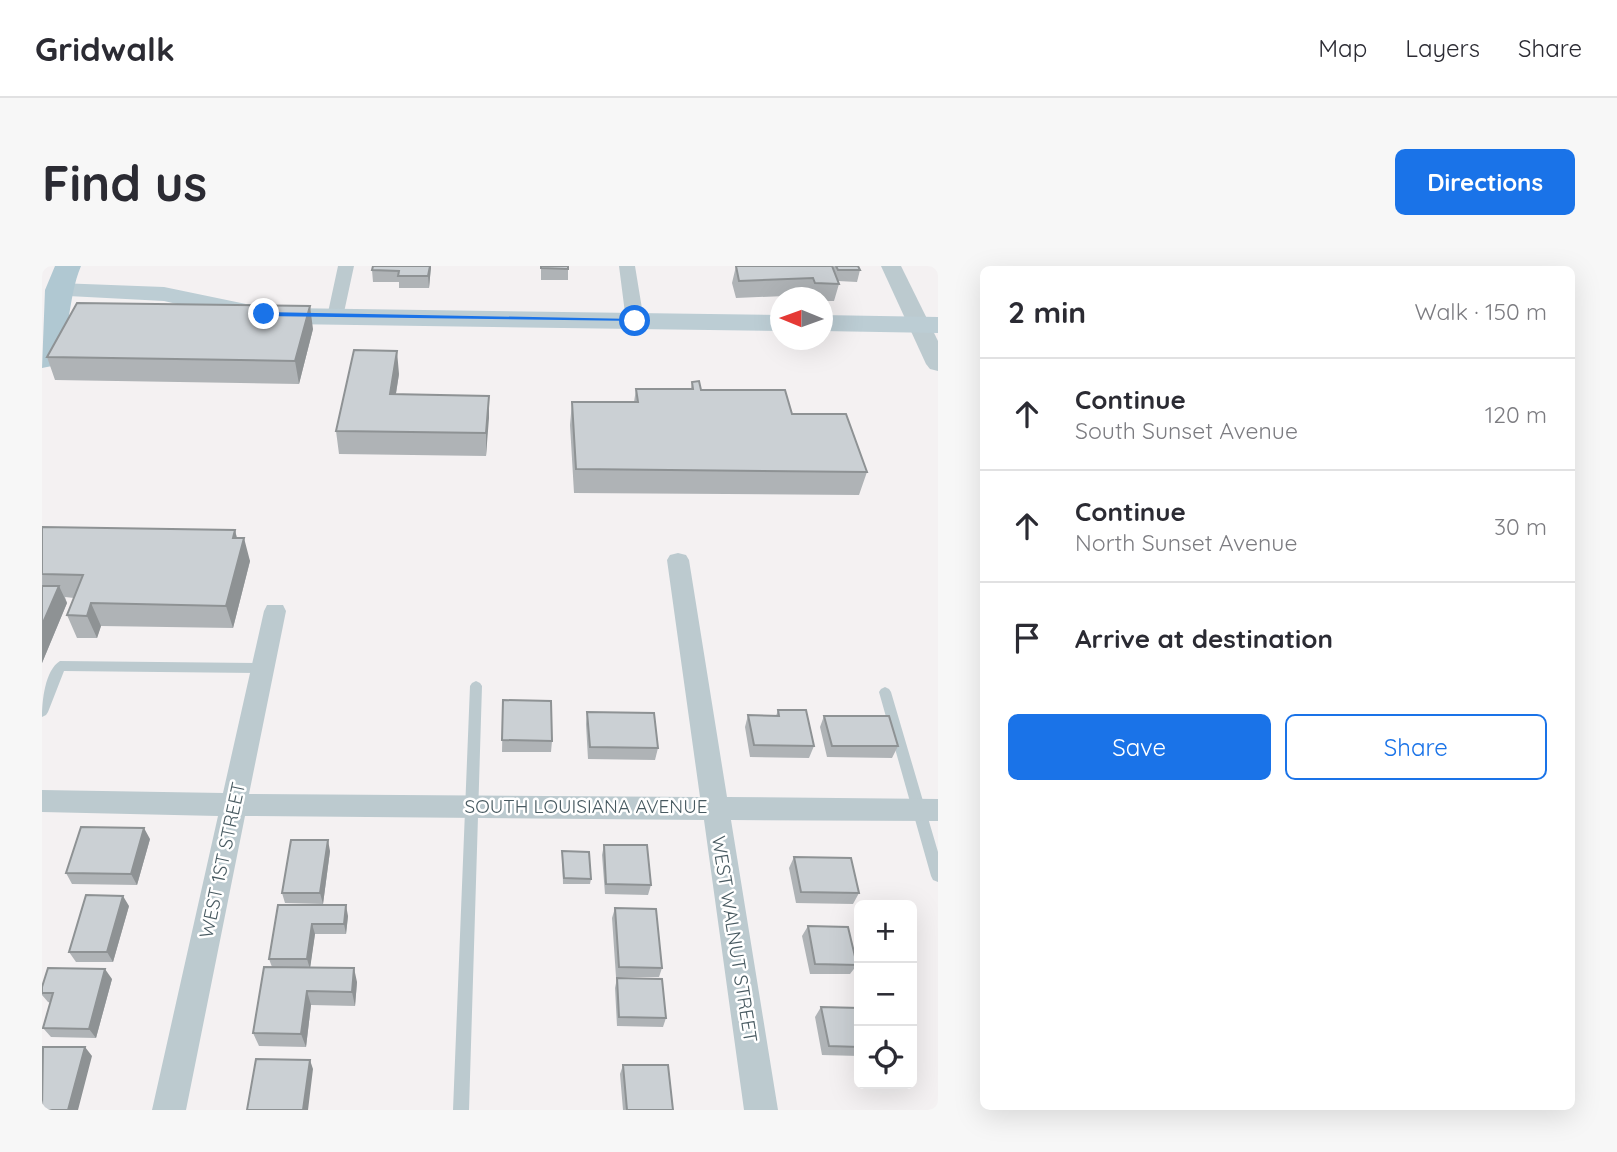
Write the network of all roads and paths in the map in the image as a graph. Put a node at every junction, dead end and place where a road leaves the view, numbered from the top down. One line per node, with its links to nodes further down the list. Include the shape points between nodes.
1 (346, 266): 5 (street)
2 (628, 266): 6 (street)
3 (891, 266): 9 (street)
4 (52, 287): 5 (main road, via 164,294 264,314); 10 (main road, via 56,322)
5 (335, 317): 6 (main road)
6 (635, 321): 7 (main road)
7 (770, 323)
8 (833, 323): 9 (main road)
9 (929, 325): 11 (street)
10 (42, 360)
11 (938, 364)
12 (678, 560): 21 (street, WEST WALNUT STREET)
13 (275, 611): 14 (street, WEST 1ST STREET)
14 (263, 668): 17 (lane, via 60,666); 19 (street, WEST 1ST STREET)
15 (476, 686): 20 (lane)
16 (885, 692): 22 (lane)
17 (42, 712)
18 (42, 801): 19 (street, SOUTH LOUISIANA AVENUE)
19 (234, 805): 20 (street, SOUTH LOUISIANA AVENUE); 24 (street, WEST 1ST STREET)
20 (471, 806): 21 (street, SOUTH LOUISIANA AVENUE); 25 (lane)
21 (713, 807): 22 (street, SOUTH LOUISIANA AVENUE); 26 (street, WEST WALNUT STREET)
22 (928, 810): 23 (lane)
23 (938, 876)
24 (169, 1110)
25 (461, 1110)
26 (761, 1110)

